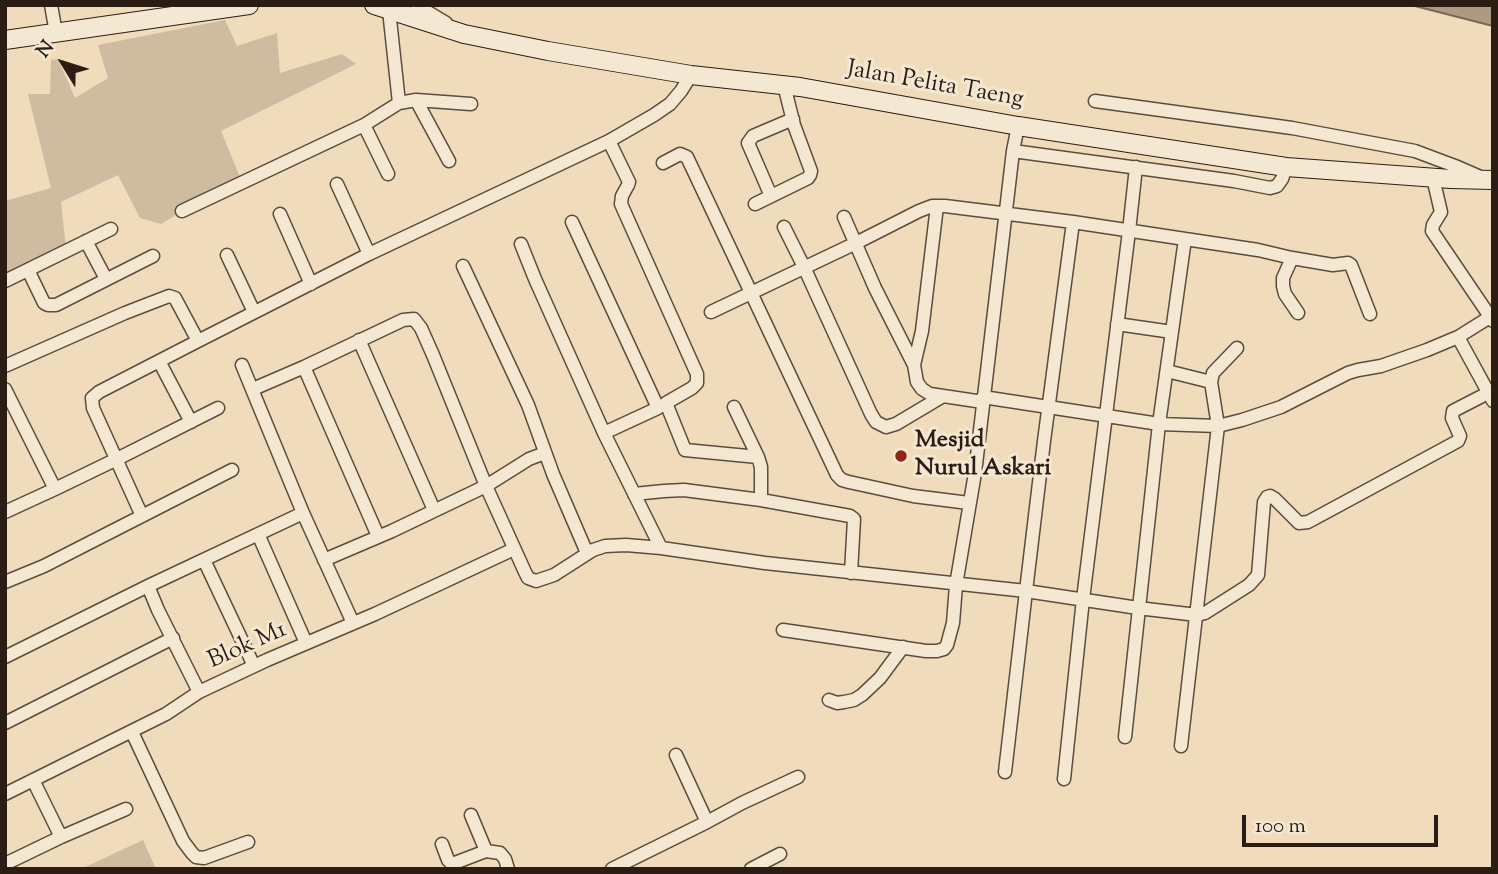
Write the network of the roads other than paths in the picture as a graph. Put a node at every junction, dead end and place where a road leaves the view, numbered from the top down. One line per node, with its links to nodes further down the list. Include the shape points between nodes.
1 (51, 5): 5 (street)
2 (249, 5): 5 (street)
3 (416, 5): 6 (street)
4 (381, 8): 6 (street, Jalan Pelita Taeng); 12 (street)
5 (56, 33): 7 (street)
6 (464, 34): 8 (street, Jalan Pelita Taeng)
7 (5, 40)
8 (691, 75): 9 (street, Jalan Pelita Taeng); 17 (street, via 670,104)
9 (783, 85): 14 (street); 16 (street, Jalan Pelita Taeng)
10 (416, 100): 12 (street); 13 (street); 19 (street)
11 (1095, 101): 25 (street, via 1292,128 1415,151)
12 (399, 103): 15 (street)
13 (471, 104)
14 (793, 119): 27 (street, via 810,175); 27 (street, via 753,136 748,143)
15 (364, 125): 23 (street); 30 (street)
16 (1018, 126): 18 (street); 22 (street, Jalan Pelita Taeng)
17 (609, 141): 43 (street); 86 (street, via 628,182 621,204 697,374 692,388 666,403 685,450)
18 (1013, 151): 21 (street); 32 (street)
19 (449, 161)
20 (663, 163): 53 (street, via 680,154 687,157)
21 (1136, 167): 22 (street, via 1270,188 1278,186); 38 (street)
22 (1286, 167): 24 (street, Jalan Pelita Taeng)
23 (388, 174)
24 (1433, 178): 25 (street, Jalan Pelita Taeng); 58 (street, via 1441,212 1432,231)
25 (1491, 182)
26 (337, 184): 43 (street)
27 (771, 197): 28 (street)
28 (755, 204)
29 (937, 206): 32 (street); 41 (street); 67 (street)
30 (182, 211)
31 (280, 214): 52 (street)
32 (1005, 214): 35 (street); 76 (street)
33 (844, 217): 41 (street)
34 (572, 222): 84 (street, via 658,408)
35 (1073, 222): 38 (street); 79 (street)
36 (784, 227): 48 (street)
37 (111, 229): 40 (street)
38 (1129, 231): 39 (street); 59 (street)
39 (1185, 239): 46 (street); 60 (street)
40 (86, 241): 49 (street); 50 (street)
41 (856, 243): 48 (street); 67 (street)
42 (521, 244): 84 (street)
43 (369, 254): 52 (street)
44 (227, 255): 54 (street)
45 (153, 256): 50 (street)
46 (1292, 258): 56 (street, via 1283,286); 57 (street, via 1351,265)
47 (463, 266): 85 (street, via 528,405)
48 (804, 267): 53 (street); 74 (street, via 876,422 886,427 896,424)
49 (28, 270): 50 (street, via 48,305); 51 (street)
50 (106, 279)
51 (5, 281)
52 (311, 284): 54 (street)
53 (751, 293): 55 (street); 93 (street, via 842,480)
54 (254, 312): 63 (street)
55 (711, 312)
56 (1298, 313)
57 (1370, 314)
58 (1491, 319): 61 (street)
59 (1117, 324): 60 (street); 80 (street)
60 (1172, 332): 70 (street)
61 (1458, 337): 75 (street); 83 (street, via 1381,366 1348,373 1281,407)
62 (359, 340): 69 (street); 89 (street, via 403,320 417,322); 94 (street)
63 (198, 341): 65 (street); 68 (street, via 175,298 169,296)
64 (1237, 348): 71 (street)
65 (159, 361): 81 (street); 87 (street, via 92,398)
66 (242, 365): 73 (street)
67 (914, 365): 74 (street, via 922,389)
68 (5, 366)
69 (304, 367): 73 (street); 99 (street)
70 (1167, 371): 71 (street); 82 (street)
71 (1211, 382): 83 (street)
72 (5, 389): 90 (street)
73 (253, 389): 96 (street)
74 (943, 396): 76 (street)
75 (1490, 397): 112 (street, via 1453,411 1461,436 1458,441 1308,522 1299,523 1267,497 1258,575 1249,586)
76 (983, 400): 79 (street); 93 (street)
77 (734, 407): 86 (street)
78 (218, 408): 81 (street)
79 (1048, 408): 80 (street); 109 (street)
80 (1106, 417): 82 (street); 110 (street)
81 (191, 422): 87 (street)
82 (1159, 424): 83 (street); 111 (street)
83 (1218, 426): 112 (street)
84 (604, 433): 91 (street)
85 (545, 453): 89 (street); 102 (street)
86 (758, 457): 92 (street)
87 (117, 459): 90 (street); 97 (street)
88 (232, 470): 97 (street)
89 (486, 486): 94 (street); 101 (street)
90 (55, 488): 95 (street)
91 (634, 494): 92 (street, via 684,491); 100 (street)
92 (761, 500): 105 (street, via 852,517)
93 (969, 503): 107 (street)
94 (434, 510): 99 (street)
95 (5, 512)
96 (303, 513): 98 (street); 104 (street)
97 (142, 516): 106 (street)
98 (258, 534): 103 (street); 116 (street)
99 (378, 536): 104 (street)
100 (661, 548): 102 (street, via 613,545); 105 (street)
101 (514, 549): 102 (street, via 528,578 536,581); 113 (street, Blok M1)
102 (587, 553)
103 (204, 560): 108 (street); 119 (street)
104 (324, 560): 113 (street)
105 (851, 573): 107 (street)
106 (5, 582)
107 (956, 585): 109 (street); 117 (street, via 953,623 944,649)
108 (148, 586): 115 (street); 118 (street)
109 (1026, 592): 110 (street); 127 (street)
110 (1083, 599): 111 (street); 129 (street)
111 (1139, 608): 112 (street); 124 (street)
112 (1197, 615): 125 (street)
113 (353, 623): 116 (street, Blok M1)
114 (783, 630): 117 (street)
115 (173, 638): 120 (street); 122 (street)
116 (306, 643): 119 (street, Blok M1)
117 (903, 647): 121 (street, via 862,695 844,702)
118 (5, 657)
119 (254, 666): 120 (street, Blok M1)
120 (199, 692): 123 (street, Blok M1)
121 (829, 700)
122 (5, 723)
123 (132, 732): 130 (street, Blok M1); 136 (street, via 192,853 204,858)
124 (1125, 737)
125 (1181, 746)
126 (676, 755): 134 (street)
127 (1005, 772)
128 (798, 777): 134 (street)
129 (1064, 779)
130 (33, 780): 131 (street, Blok M1); 135 (street)
131 (5, 794)
132 (126, 809): 135 (street)
133 (471, 815): 138 (street)
134 (707, 822): 142 (street)
135 (61, 837): 140 (street)
136 (248, 842)
137 (442, 844): 138 (street, via 452,864)
138 (486, 852): 141 (street, via 500,853)
139 (780, 854): 143 (street)
140 (5, 864)
141 (508, 869)
142 (612, 869)
143 (751, 869)

